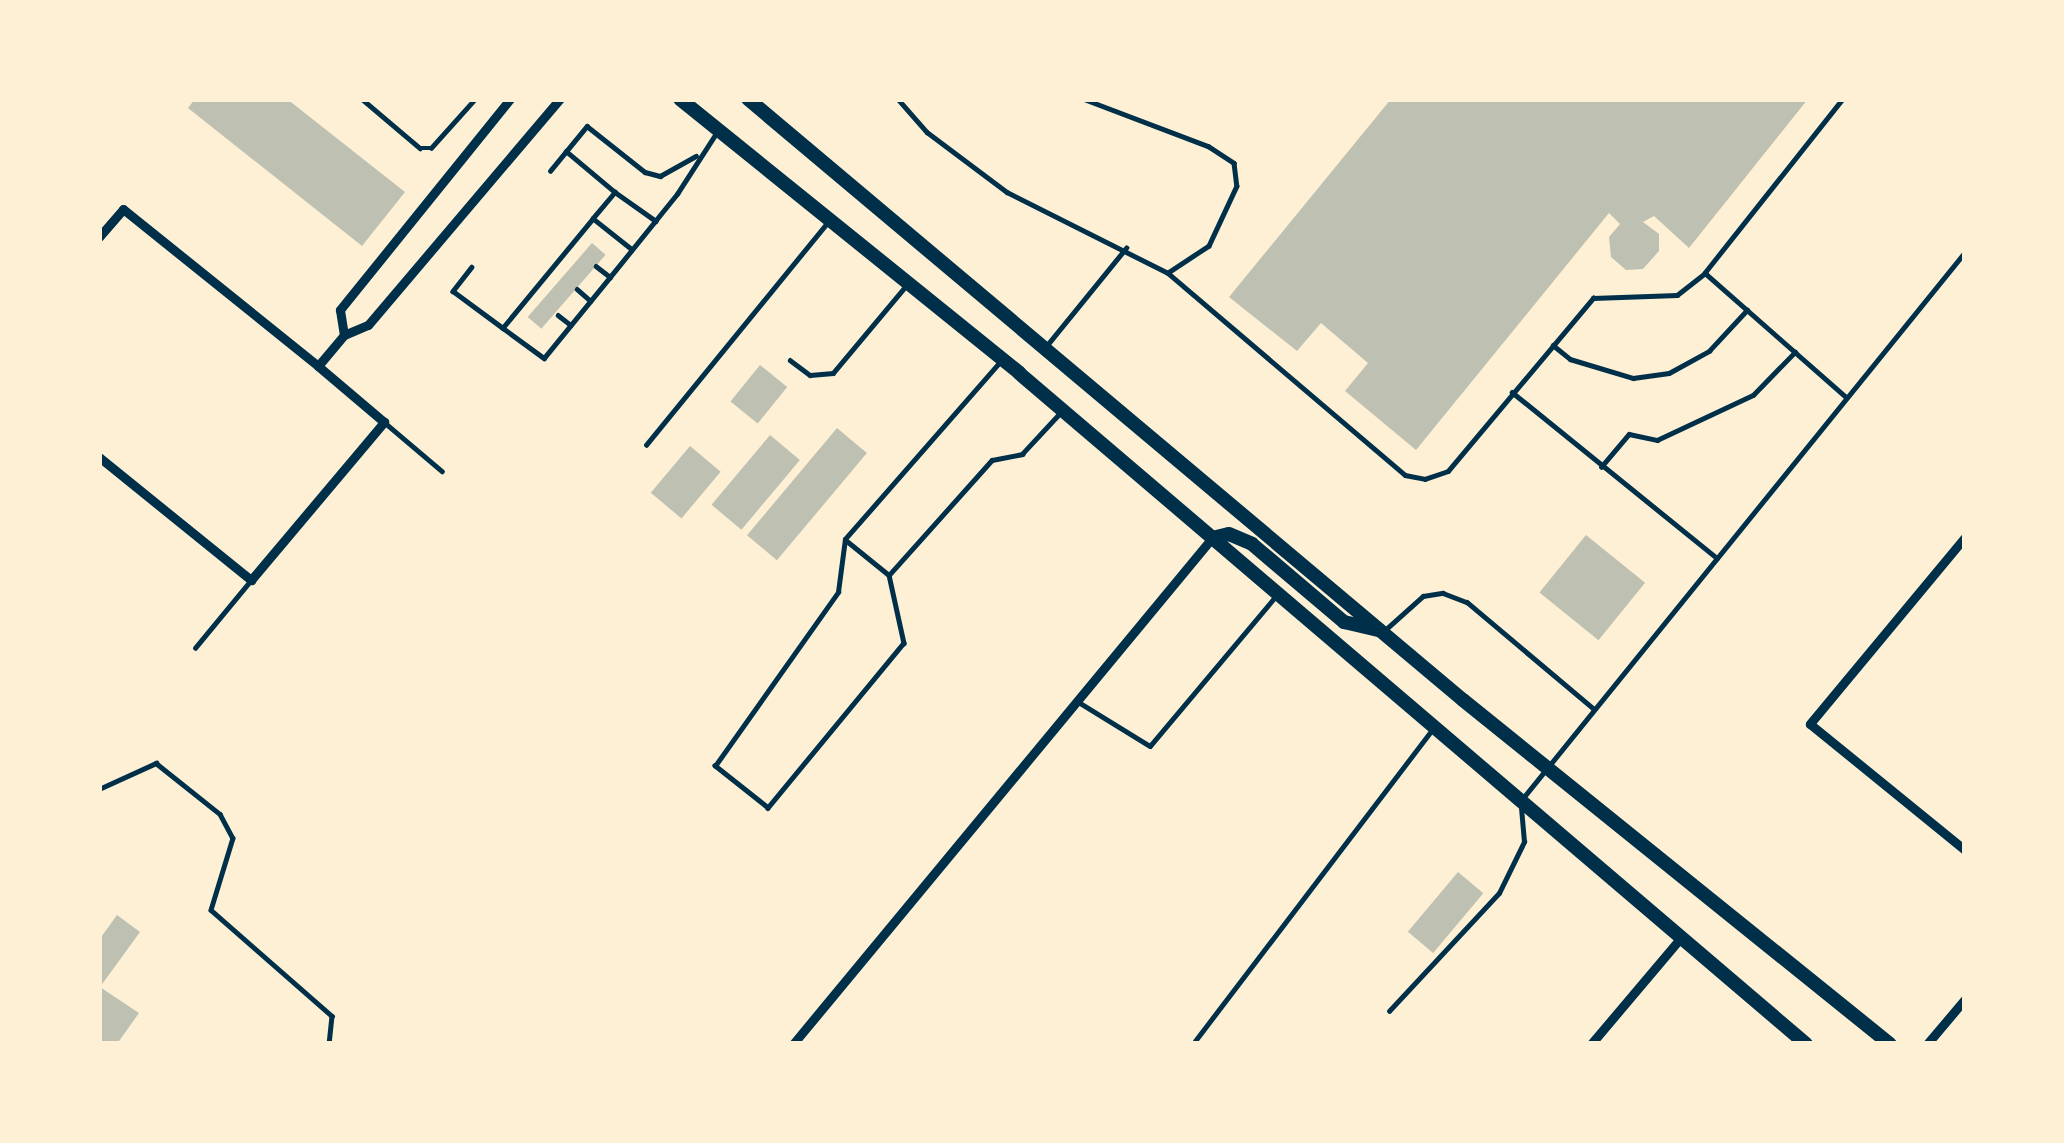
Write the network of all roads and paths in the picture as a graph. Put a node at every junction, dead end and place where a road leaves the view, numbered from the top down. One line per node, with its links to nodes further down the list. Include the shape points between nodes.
1 (362, 99): 2 (lane, via 421,148 440,142)
2 (475, 99)
3 (510, 99): 40 (street, via 340,310)
4 (560, 99): 40 (street, via 368,325)
5 (680, 99): 10 (main road)
6 (748, 99): 41 (main road)
7 (899, 99): 20 (lane, via 927,132 1007,192)
8 (1084, 99): 27 (lane, via 1208,146 1234,164 1237,186 1209,246)
9 (1843, 99): 28 (lane)
10 (718, 130): 12 (lane); 17 (main road)
11 (566, 152): 12 (lane, via 586,126 660,176); 13 (lane); 14 (lane)
12 (697, 156): 16 (lane)
13 (550, 170)
14 (616, 192): 15 (lane); 16 (lane)
15 (593, 219): 19 (lane); 21 (lane)
16 (656, 221): 21 (lane)
17 (829, 221): 31 (main road); 51 (lane)
18 (99, 237): 46 (street, via 123,208)
19 (572, 246): 23 (lane); 26 (lane)
20 (1126, 248): 27 (lane); 41 (lane)
21 (632, 250): 29 (lane)
22 (1965, 252): 48 (lane)
23 (583, 256)
24 (596, 266): 29 (lane)
25 (472, 267): 39 (lane, via 453,291)
26 (553, 269): 30 (lane); 33 (lane)
27 (1168, 273): 47 (lane, via 1405,475 1448,471)
28 (1705, 273): 36 (lane); 42 (lane, via 1677,295 1593,298)
29 (610, 277): 34 (lane)
30 (563, 278)
31 (908, 284): 44 (main road); 45 (lane, via 833,373 810,375)
32 (577, 289): 34 (lane)
33 (532, 295): 35 (lane); 39 (lane)
34 (591, 301): 38 (lane)
35 (542, 303)
36 (1747, 310): 42 (lane, via 1709,352 1669,373 1633,378); 43 (lane)
37 (557, 314): 38 (lane)
38 (572, 325): 39 (lane, via 544,358)
39 (503, 328)
40 (344, 335): 46 (street)
41 (1048, 344): 62 (main road)
42 (1552, 345): 47 (lane)
43 (1795, 352): 48 (lane); 53 (lane, via 1753,395 1658,440 1629,434)
44 (1002, 359): 49 (main road); 57 (lane)
45 (790, 360)
46 (318, 367): 50 (street)
47 (1512, 392): 53 (lane)
48 (1846, 397): 58 (lane)
49 (1063, 410): 56 (main road); 59 (lane, via 1022,454 992,460)
50 (384, 422): 54 (lane); 60 (street)
51 (646, 445)
52 (99, 457): 60 (street)
53 (1601, 467): 58 (lane)
54 (442, 471)
55 (1965, 537): 70 (street, via 1810,724)
56 (1212, 538): 61 (main road); 62 (main road, via 1229,534 1252,544 1344,622); 64 (street)
57 (845, 539): 59 (lane); 59 (lane, via 838,592 715,766 768,808 904,643)
58 (1717, 558): 65 (lane)
59 (889, 575)
60 (250, 580): 63 (lane)
61 (1278, 594): 64 (lane, via 1150,746); 66 (main road)
62 (1384, 631): 65 (lane, via 1424,596 1443,592 1467,602); 67 (main road)
63 (195, 648)
64 (1077, 701): 76 (street)
65 (1594, 710): 67 (lane)
66 (1433, 728): 69 (main road); 74 (lane)
67 (1546, 768): 69 (lane); 79 (main road)
68 (99, 789): 75 (lane, via 156,763 220,814 233,838 211,910 332,1016)
69 (1520, 803): 71 (main road); 73 (lane, via 1524,842 1499,893)
70 (1965, 850)
71 (1678, 941): 77 (street); 78 (main road)
72 (1965, 999): 80 (street)
73 (1389, 1011)
74 (1195, 1042)
75 (329, 1044)
76 (794, 1044)
77 (1591, 1044)
78 (1805, 1044)
79 (1890, 1044)
80 (1928, 1044)

